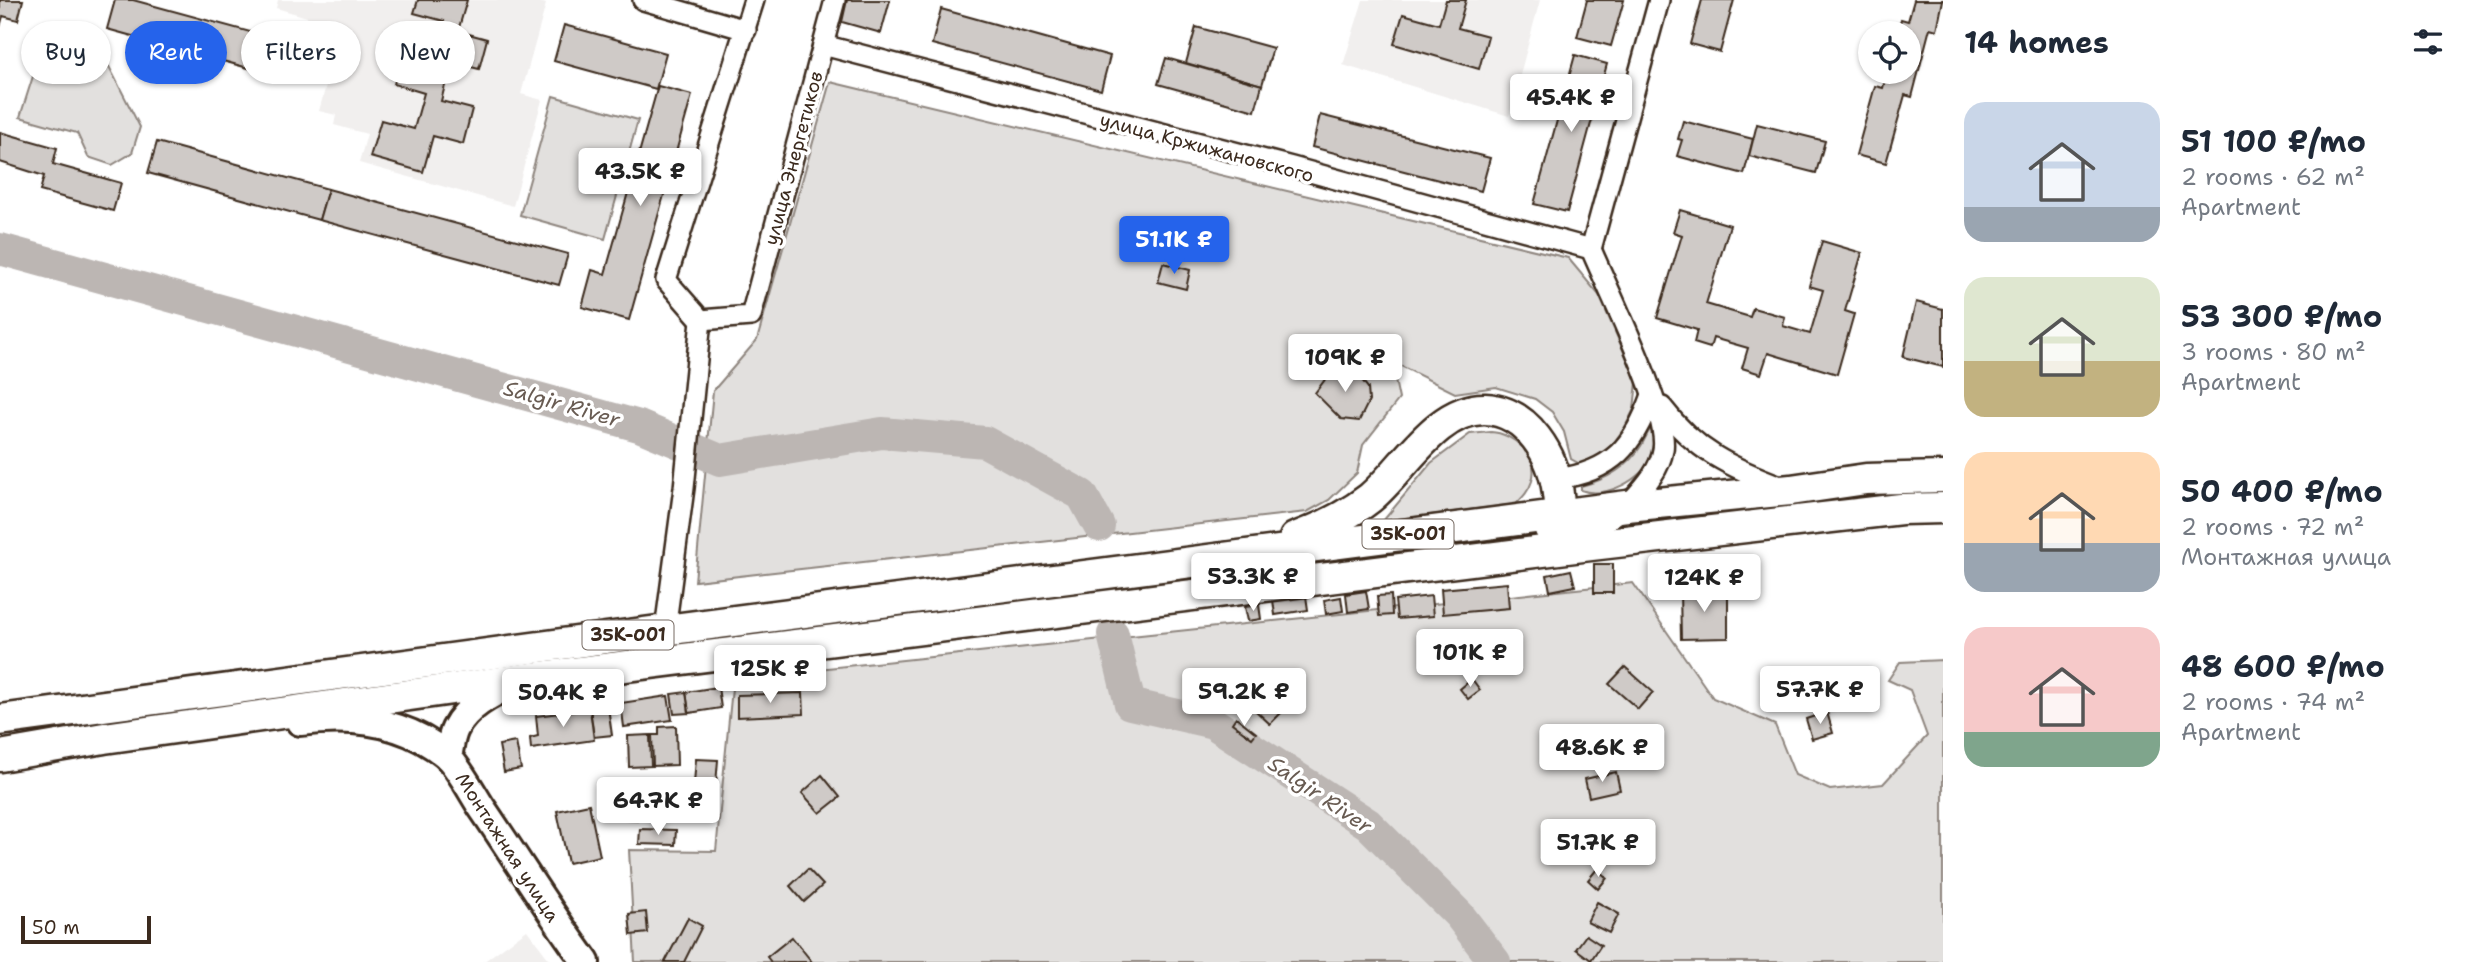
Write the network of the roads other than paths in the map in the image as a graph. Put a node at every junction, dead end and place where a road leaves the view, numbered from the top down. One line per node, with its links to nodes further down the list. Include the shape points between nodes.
1 (643, 0): 5 (street)
2 (754, 0): 5 (street)
3 (835, 0): 6 (street, улица Энергетиков)
4 (1659, 0): 7 (street)
5 (746, 30): 8 (street, via 666,280)
6 (823, 45): 7 (street, улица Кржижановского); 8 (street, улица Энергетиков, via 751,316)
7 (1591, 249): 9 (street)
8 (701, 320): 19 (street)
9 (1653, 395): 11 (street, via 1642,425 1619,453 1589,472); 12 (street, via 1677,427 1718,460); 13 (street, via 1664,449 1656,469)
10 (1943, 477): 12 (main road, 35К-001, via 1867,479)
11 (1556, 479): 15 (main road); 17 (main road, via 1538,440 1524,425 1508,414 1484,409 1466,412 1426,436 1391,478 1354,510)
12 (1791, 490): 13 (main road, 35К-001)
13 (1627, 506): 15 (main road, 35К-001); 16 (street, via 1590,530)
14 (1943, 508): 18 (main road, 35К-001, via 1901,509)
15 (1559, 514): 16 (main road, via 1547,532); 17 (main road, 35К-001)
16 (1518, 544): 18 (main road)
17 (1256, 553): 19 (main road, 35К-001)
18 (1385, 570): 20 (main road, 35К-001)
19 (665, 630): 21 (main road, 35К-001)
20 (523, 679): 22 (main road, 35К-001); 24 (street, Монтажная улица, via 489,695 468,712 454,729)
21 (0, 720)
22 (104, 738): 23 (main road, 35К-001); 24 (street, via 154,742 317,720 373,721 402,729); 25 (main road)
23 (0, 756)
24 (448, 757): 26 (street, Монтажная улица)
25 (0, 778)
26 (586, 962)

